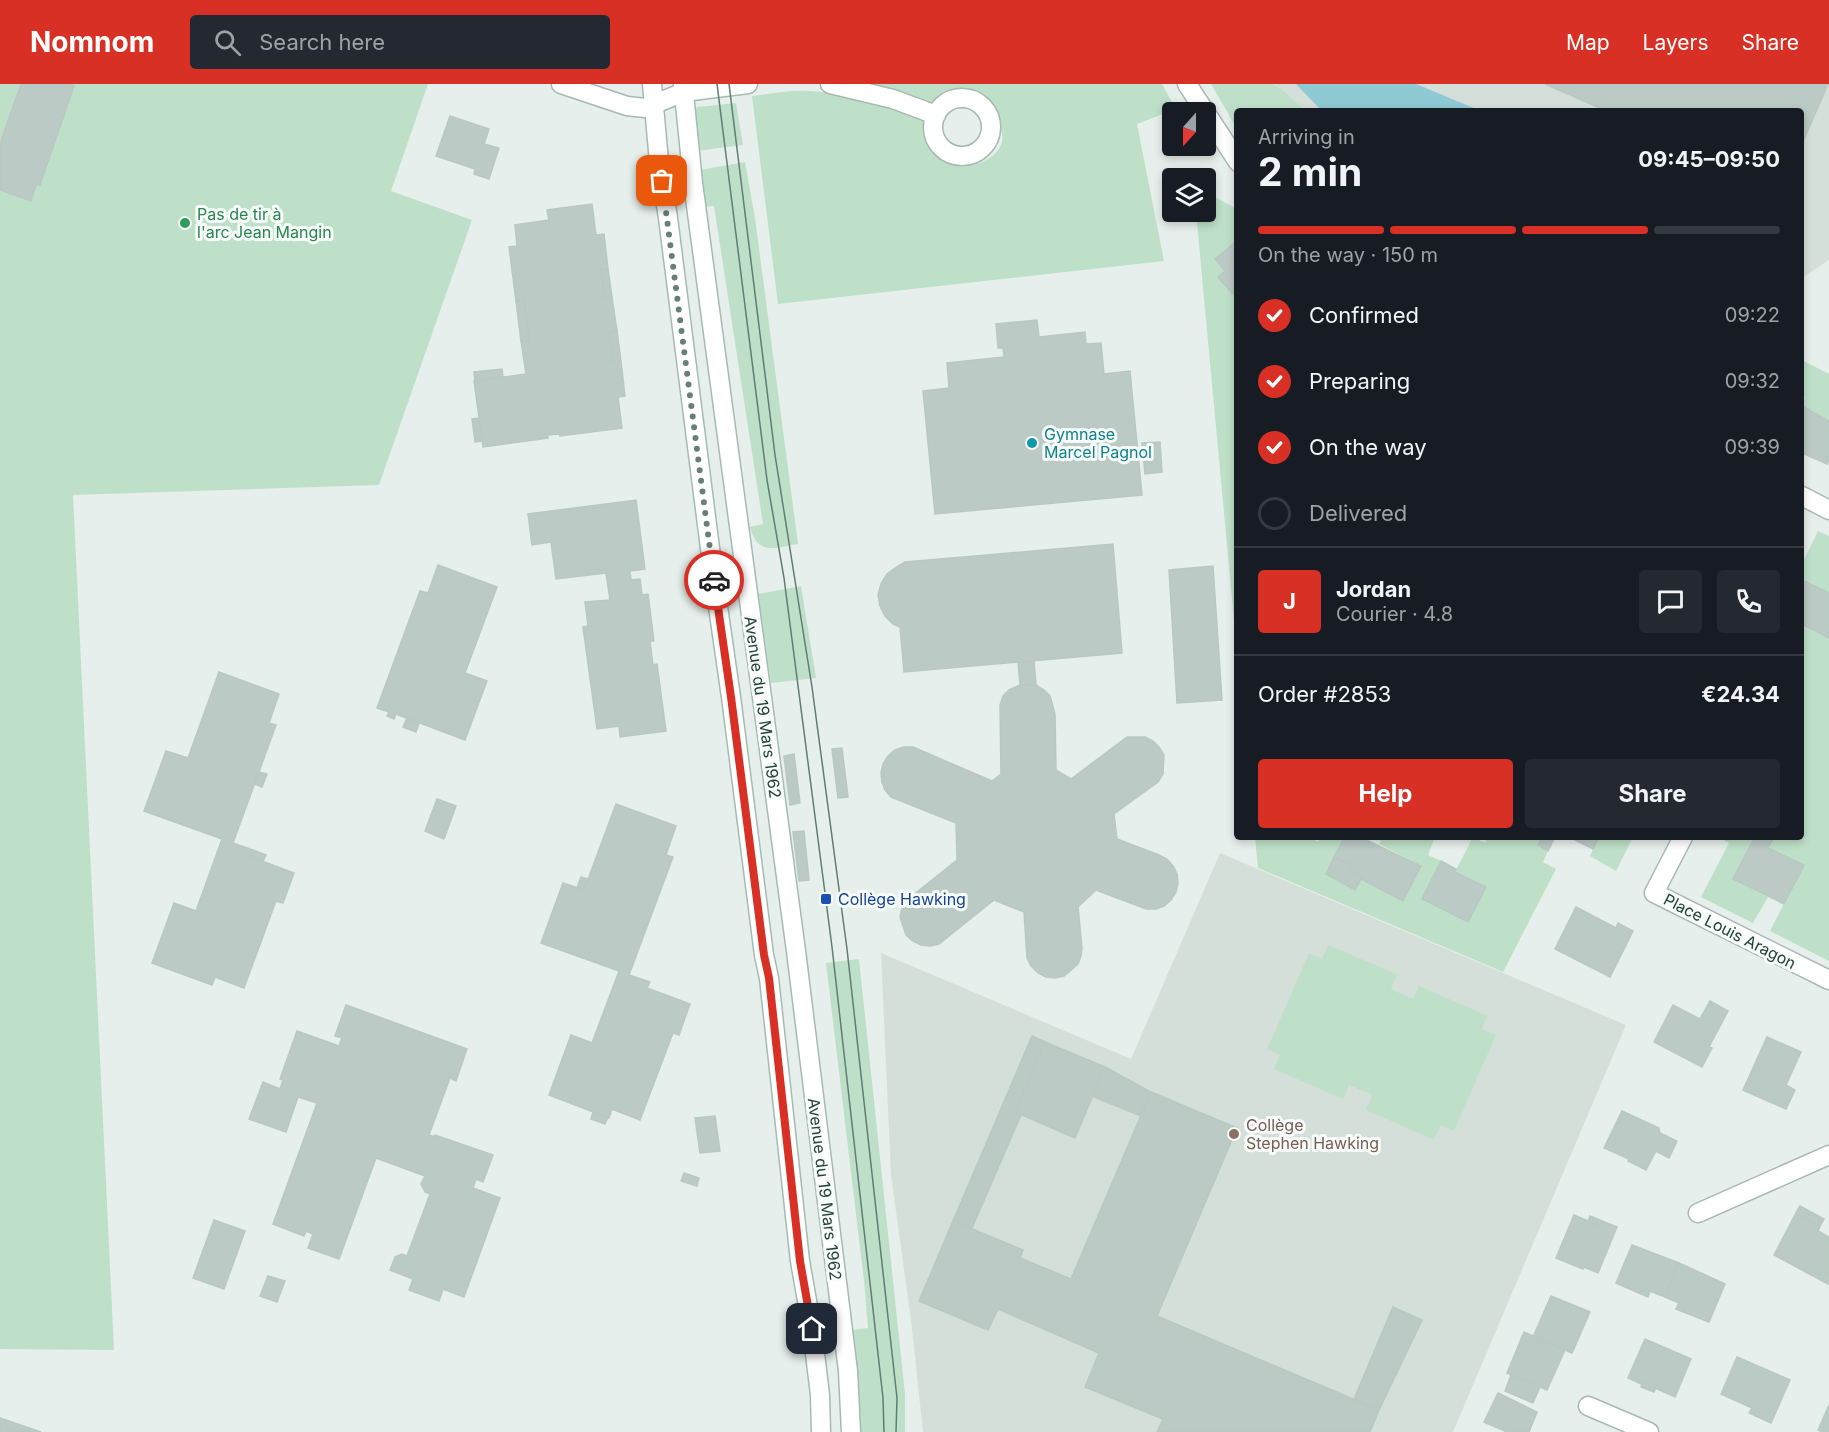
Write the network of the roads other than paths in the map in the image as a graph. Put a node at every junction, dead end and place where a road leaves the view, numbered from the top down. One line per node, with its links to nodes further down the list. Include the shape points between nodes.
1 (561, 84): 7 (street, via 627,106)
2 (652, 84): 7 (street, Avenue du 19 Mars 1962)
3 (748, 84): 6 (street)
4 (830, 84): 8 (street, via 892,99)
5 (1187, 84): 9 (street)
6 (683, 88): 7 (street); 18 (street, Avenue du 19 Mars 1962, via 843,1330)
7 (654, 105): 17 (street, Avenue du 19 Mars 1962, via 769,978 800,1261 820,1395)
8 (936, 115)
9 (1234, 156)
10 (1804, 497): 11 (street)
11 (1829, 510)
12 (1681, 840): 13 (street, Place Louis Aragon, via 1654,893)
13 (1829, 980)
14 (1829, 1155): 15 (street)
15 (1698, 1213)
16 (1588, 1406): 19 (street)
17 (821, 1432)
18 (851, 1432)
19 (1649, 1432)

